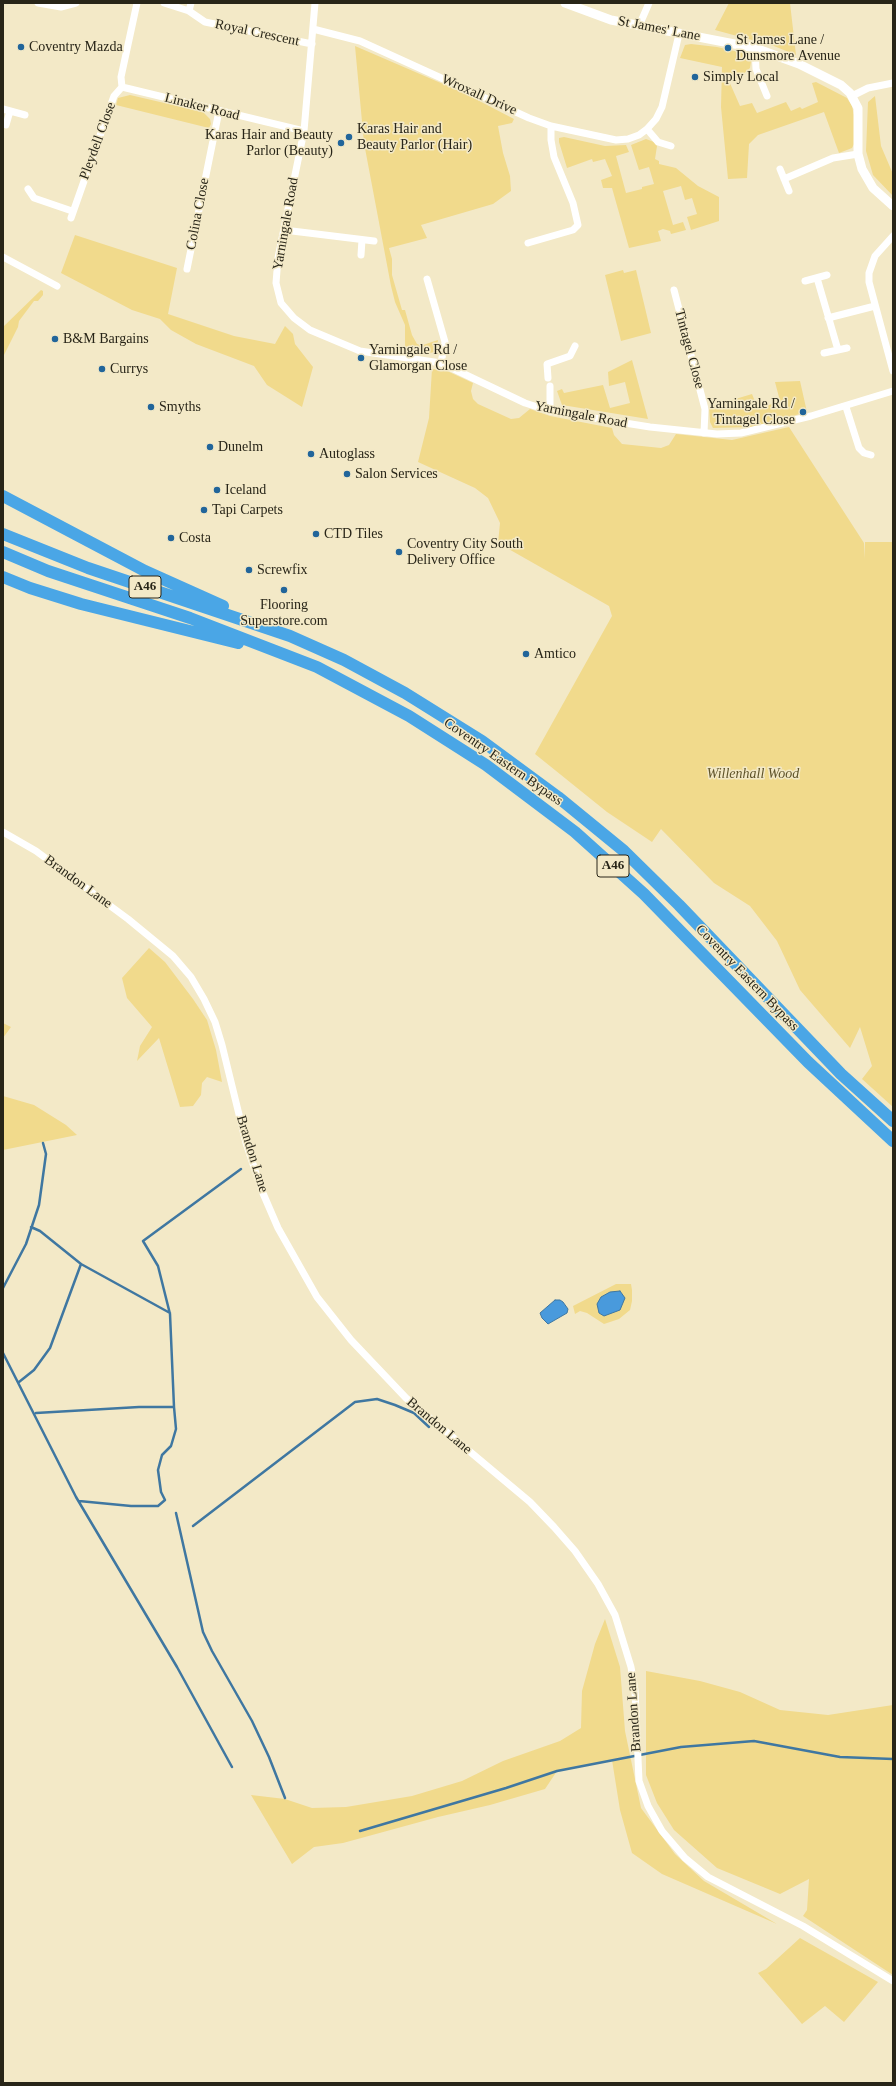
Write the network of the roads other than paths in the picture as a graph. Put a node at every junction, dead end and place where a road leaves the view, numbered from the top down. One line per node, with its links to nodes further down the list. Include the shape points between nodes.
1 (38, 3): 2 (street, via 61,7)
2 (76, 3)
3 (137, 3): 16 (street, Pleydell Close, via 121,77)
4 (164, 3): 9 (street, Royal Crescent)
5 (191, 3): 9 (street)
6 (316, 3): 11 (street, Yarningale Road)
7 (565, 3): 10 (street, St James' Lane, via 611,20)
8 (649, 3): 10 (street)
9 (189, 11): 13 (street, Royal Crescent, via 205,22)
10 (639, 26): 12 (street, St James' Lane)
11 (313, 29): 13 (street, Yarningale Road); 23 (street, Wroxall Drive, via 360,41)
12 (679, 34): 14 (street, St James' Lane); 24 (street, Wroxall Drive, via 662,107)
13 (312, 44): 25 (street, Yarningale Road)
14 (755, 48): 17 (street, via 756,69); 18 (street, St James' Lane, via 799,64 845,88)
15 (893, 83): 18 (street, via 868,88)
16 (122, 87): 20 (street, Linaker Road); 30 (street, Pleydell Close, via 114,96 71,214 34,198)
17 (767, 96)
18 (852, 96): 27 (street, via 858,111)
19 (6, 110): 21 (street); 22 (street)
20 (219, 111): 25 (street, Linaker Road); 40 (street, Colina Close)
21 (24, 115)
22 (6, 125)
23 (551, 126): 24 (street, Wroxall Drive, via 616,140 634,138); 37 (street, via 550,140 554,156 573,203 578,225 573,230)
24 (648, 129): 26 (street, via 658,142)
25 (304, 132): 33 (street, Yarningale Road)
26 (671, 146)
27 (858, 154): 29 (street, via 834,158); 32 (street, via 873,188)
28 (780, 169): 29 (street)
29 (784, 179): 31 (street)
30 (28, 189)
31 (789, 191)
32 (893, 206)
33 (284, 230): 35 (street); 53 (street, Yarningale Road, via 278,258 277,293 281,303 294,318 310,330 360,351)
34 (893, 236): 47 (street, via 870,265 869,282)
35 (362, 240): 36 (street); 38 (street)
36 (374, 241)
37 (528, 243)
38 (361, 255)
39 (3, 257): 45 (street)
40 (187, 269)
41 (827, 275): 42 (street)
42 (817, 278): 44 (street); 48 (street)
43 (427, 279): 53 (street, via 444,342)
44 (805, 281)
45 (58, 286)
46 (674, 290): 60 (street, Tintagel Close, via 705,409)
47 (875, 306): 48 (street); 54 (street)
48 (828, 318): 51 (street)
49 (574, 346): 55 (street, via 570,356 547,364)
50 (847, 348): 51 (street)
51 (838, 350): 52 (street)
52 (824, 353)
53 (441, 363): 59 (street, Yarningale Road, via 525,403)
54 (893, 371)
55 (548, 378)
56 (550, 386): 59 (street)
57 (893, 391): 58 (street, Yarningale Road)
58 (846, 407): 60 (street, Yarningale Road, via 741,433); 61 (street, via 859,448)
59 (550, 412): 60 (street, Yarningale Road)
60 (704, 433)
61 (871, 455)
62 (3, 496): 66 (highway, via 145,571)
63 (3, 534): 66 (highway, Coventry Eastern Bypass / A46, via 88,568)
64 (3, 552): 67 (highway, Coventry Eastern Bypass / A46, via 48,571 190,618)
65 (3, 577): 67 (highway, via 82,604)
66 (290, 636): 69 (highway, Coventry Eastern Bypass / A46, via 344,660 405,693 482,740 558,797 624,852 668,894 841,1074)
67 (286, 655): 70 (highway, Coventry Eastern Bypass / A46, via 409,716 486,765 575,832 644,894 808,1062)
68 (3, 832): 71 (street, Brandon Lane, via 36,851 128,918 173,956 191,977 204,999 222,1045 246,1143 262,1191 278,1228 317,1297 351,1340 406,1398 530,1502 575,1551 598,1584 615,1615 631,1667 635,1690 639,1781 648,1806 662,1832 684,1858 708,1877 803,1926)
69 (893, 1121)
70 (893, 1141)
71 (893, 1981)

